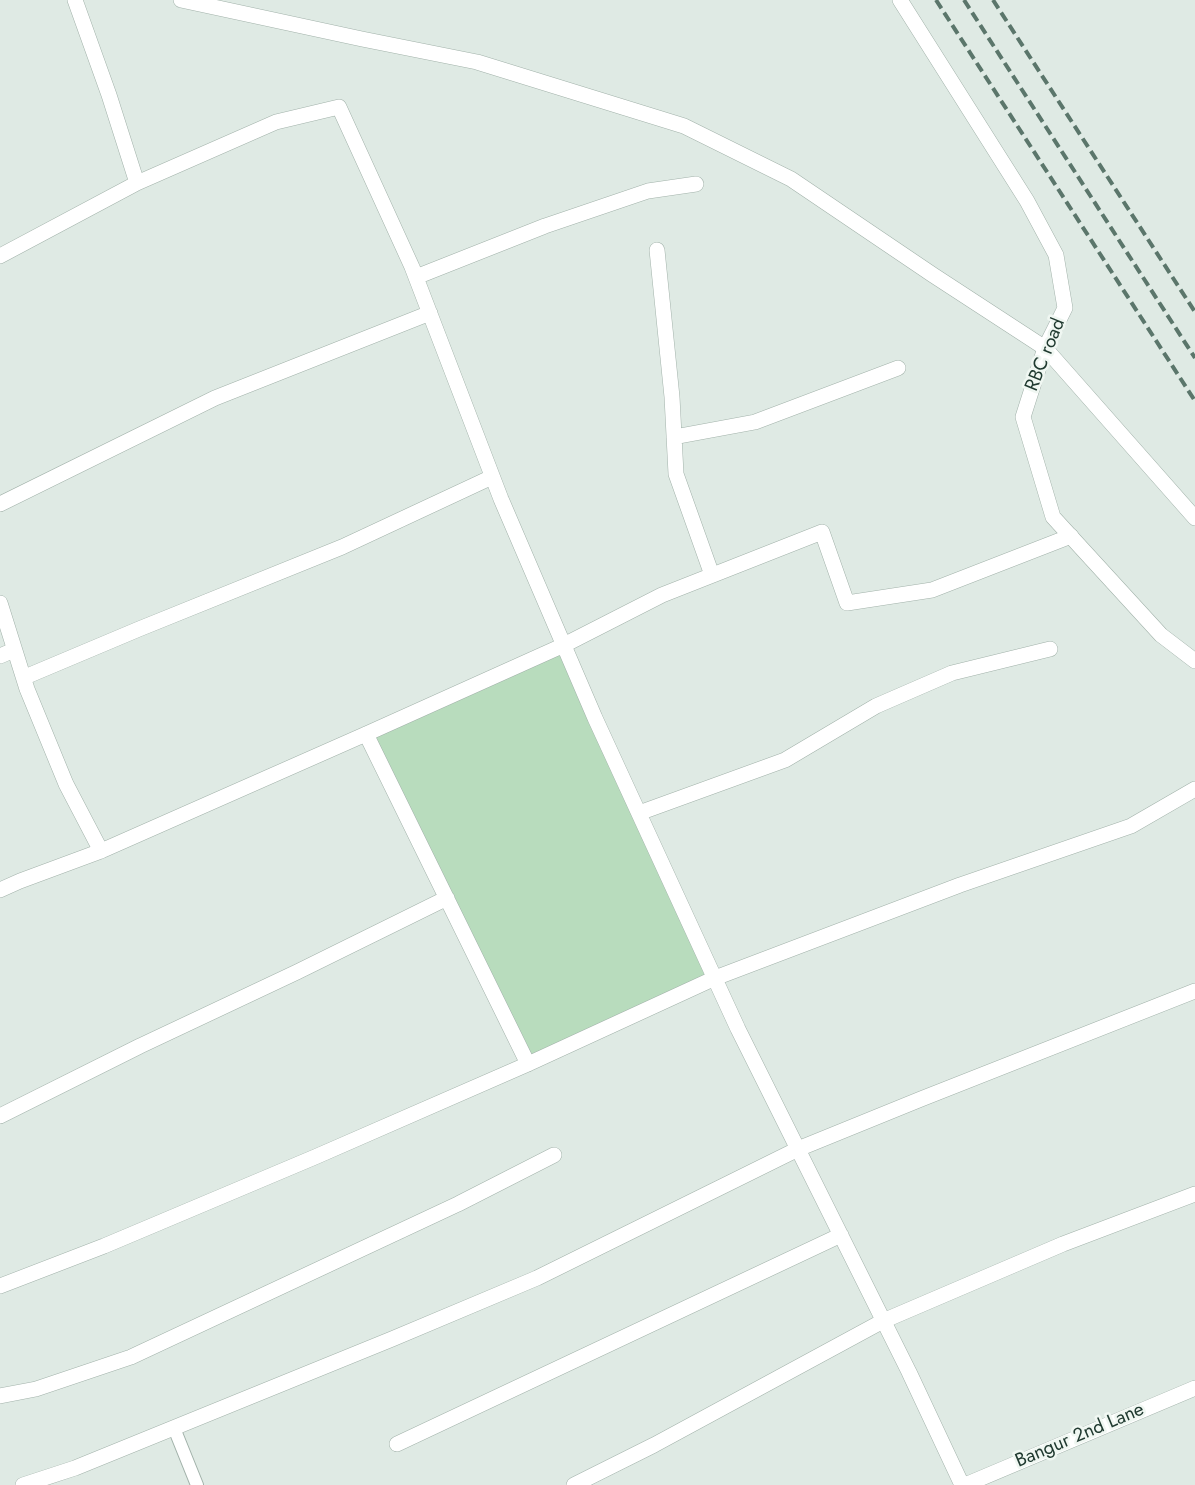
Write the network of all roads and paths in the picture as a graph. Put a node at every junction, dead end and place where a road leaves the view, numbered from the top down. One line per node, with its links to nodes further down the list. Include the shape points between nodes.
1 (75, 0): 4 (street)
2 (181, 0): 10 (street, via 477,62 684,126 791,179)
3 (900, 0): 10 (street, RBC road, via 1027,201 1056,254 1065,308)
4 (137, 183): 7 (street); 8 (street, via 276,122 339,107)
5 (696, 184): 8 (street, via 648,192 546,226)
6 (656, 250): 12 (street)
7 (0, 256)
8 (416, 277): 9 (street)
9 (430, 313): 13 (street); 14 (street, via 215,398)
10 (1045, 348): 15 (street); 16 (street, RBC road, via 1022,417 1053,517)
11 (898, 368): 12 (street, via 755,422)
12 (674, 437): 17 (street, via 676,474)
13 (492, 477): 19 (street); 24 (street, via 342,547)
14 (0, 504)
15 (1195, 518)
16 (1071, 536): 17 (street, via 932,590 847,603 822,532); 23 (street, RBC road, via 1161,635)
17 (712, 575): 19 (street, via 662,595)
18 (0, 603): 21 (street)
19 (564, 645): 25 (street); 27 (street)
20 (1050, 649): 27 (street, via 952,673 876,706 785,760)
21 (14, 650): 22 (street); 24 (street)
22 (0, 656)
23 (1195, 661)
24 (24, 677): 28 (street, via 66,784)
25 (366, 734): 28 (street); 30 (street)
26 (1195, 789): 31 (street, via 1131,826 960,885)
27 (639, 813): 31 (street)
28 (101, 851): 29 (street)
29 (0, 890)
30 (447, 898): 33 (street); 34 (street)
31 (715, 978): 33 (street); 35 (street)
32 (1195, 991): 35 (street)
33 (528, 1064): 39 (street, via 123,1238)
34 (0, 1116)
35 (798, 1149): 38 (street); 43 (street, via 537,1278)
36 (554, 1155): 42 (street, via 458,1204 131,1357 36,1389)
37 (1195, 1194): 40 (street, via 1063,1244)
38 (841, 1235): 40 (street); 44 (street)
39 (0, 1286)
40 (883, 1321): 48 (street); 49 (street)
41 (1195, 1388): 49 (street, Bangur 2nd Lane)
42 (0, 1396)
43 (174, 1428): 45 (street); 47 (lane)
44 (397, 1444)
45 (46, 1481): 46 (street)
46 (23, 1485)
47 (197, 1485)
48 (574, 1485)
49 (964, 1485)

